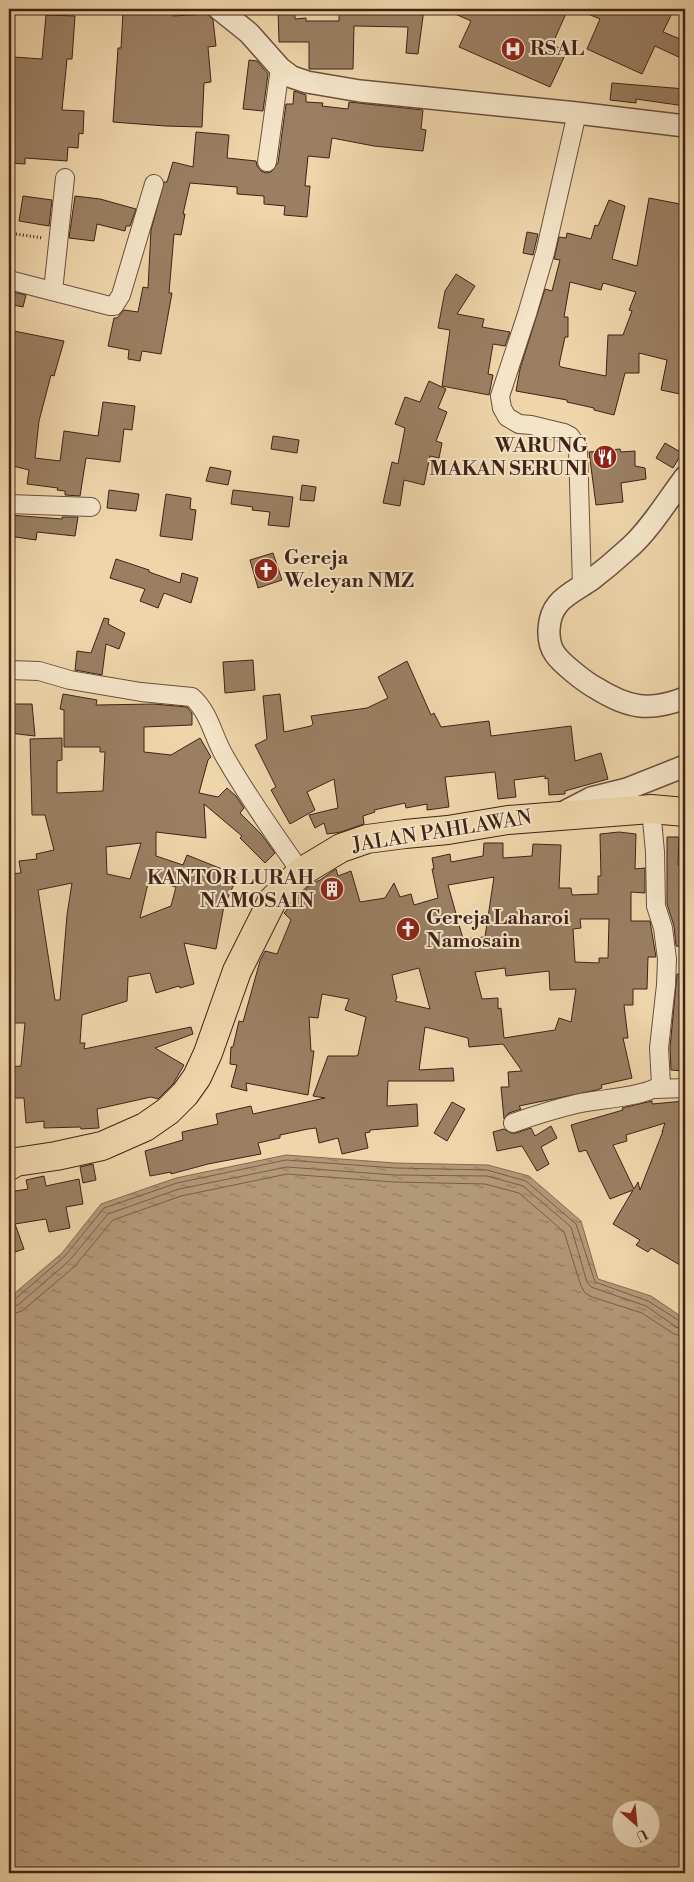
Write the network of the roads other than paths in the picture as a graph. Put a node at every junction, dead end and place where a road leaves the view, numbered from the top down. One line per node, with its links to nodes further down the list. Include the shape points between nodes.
1 (219, 9): 2 (street, via 248,33)
2 (280, 68): 3 (street, via 292,77 325,86); 5 (street)
3 (577, 113): 4 (street); 13 (street, via 545,253 500,396 507,417 519,424 564,433 578,448)
4 (685, 126)
5 (267, 162)
6 (65, 178): 9 (street)
7 (154, 184): 9 (street, via 118,302 110,306)
8 (9, 280): 9 (street)
9 (53, 291)
10 (685, 477): 13 (street, via 636,542)
11 (9, 504): 12 (street)
12 (91, 507)
13 (582, 586): 15 (street, via 558,604 553,613 550,643 556,655 590,685 632,706 650,707)
14 (9, 670): 20 (street, via 39,671 70,680 192,697 203,709 221,752 247,796)
15 (685, 698)
16 (685, 766): 19 (street, via 627,790 592,798)
17 (650, 810): 18 (highway, JALAN PAHLAWAN); 19 (highway, JALAN PAHLAWAN); 22 (street, via 656,852 656,906 667,959 659,1048 661,1084)
18 (685, 812)
19 (558, 815): 20 (highway, JALAN PAHLAWAN, via 367,840 341,848)
20 (301, 872): 24 (highway, JALAN PAHLAWAN, via 272,901 237,971 208,1053 185,1094 145,1127 102,1146)
21 (685, 1088): 22 (street)
22 (657, 1089): 23 (street, via 576,1104)
23 (513, 1123)
24 (9, 1166)

